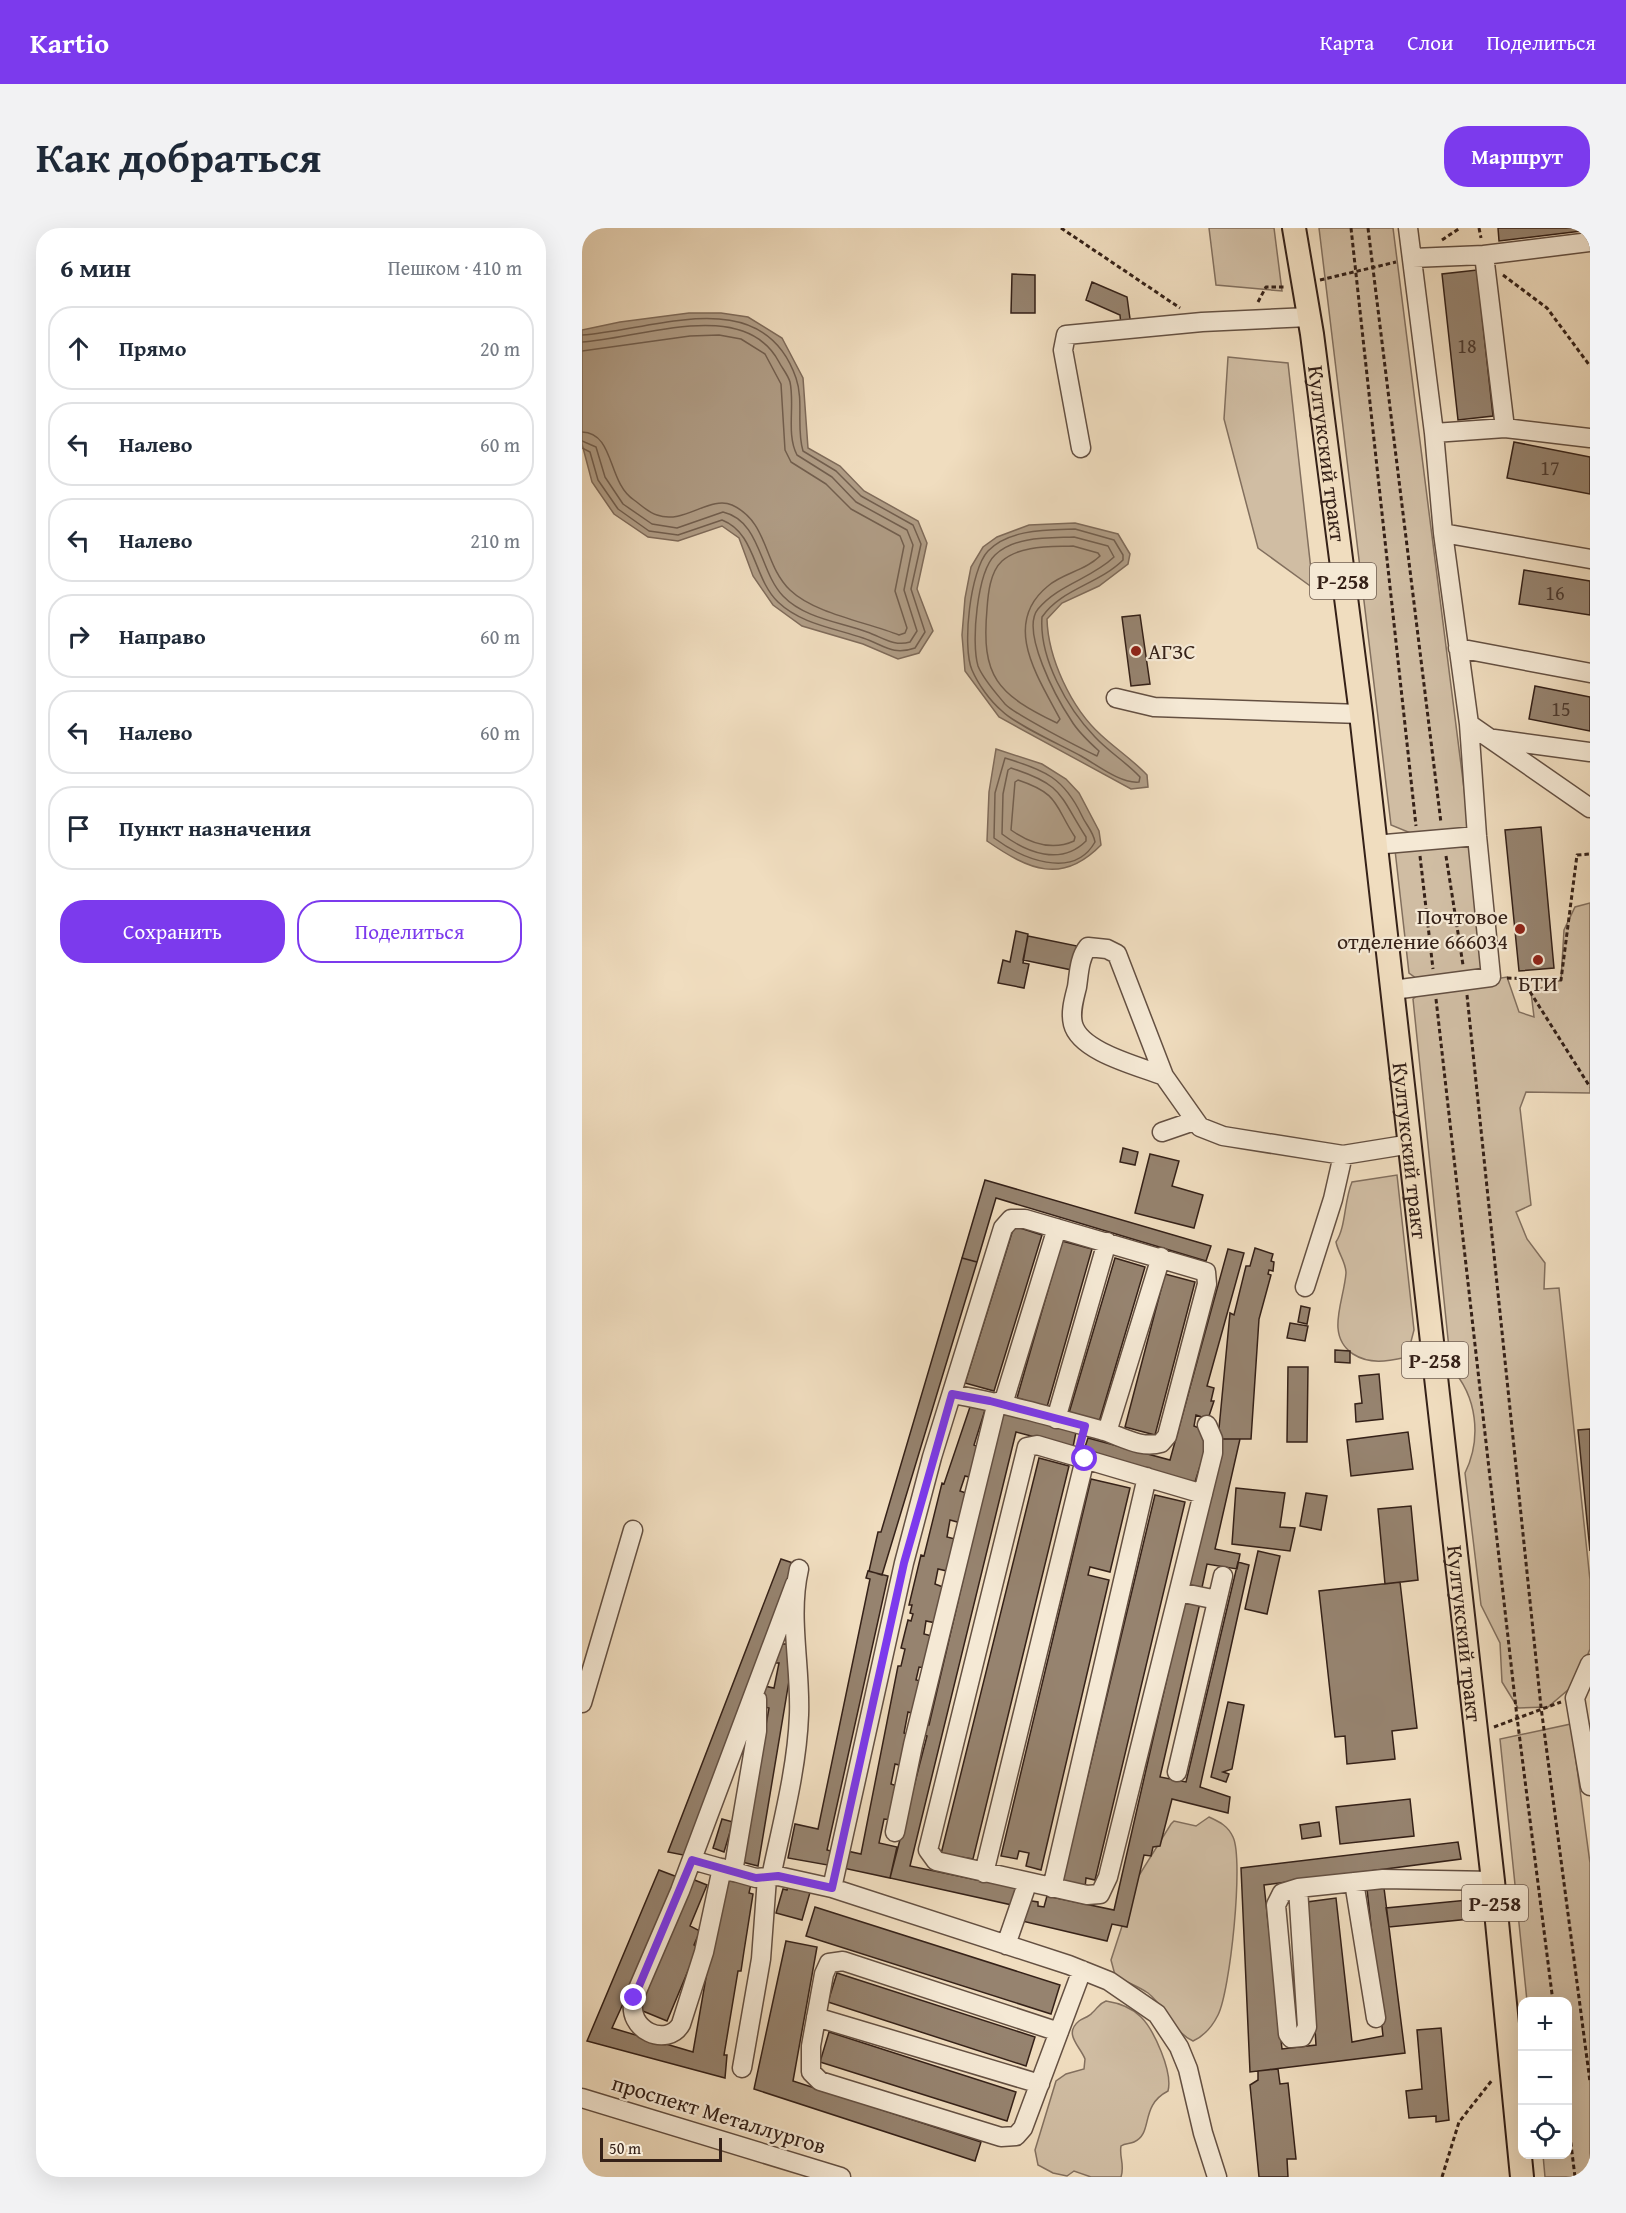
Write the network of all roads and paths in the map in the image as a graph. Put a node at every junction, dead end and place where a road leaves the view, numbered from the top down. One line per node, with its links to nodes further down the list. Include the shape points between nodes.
1 (1061, 228): 15 (path)
2 (1294, 228): 13 (main road, Култукский тракт / Р-258)
3 (1351, 228): 11 (path)
4 (1368, 228): 9 (path)
5 (1408, 228): 7 (street)
6 (1590, 242): 8 (street)
7 (1413, 258): 8 (street); 9 (path); 18 (street)
8 (1484, 259): 16 (path, via 1547,308); 17 (street)
9 (1373, 267): 11 (path); 32 (path)
10 (1316, 270): 11 (path, via 1317,280)
11 (1356, 271): 33 (path)
12 (1285, 275): 14 (path, via 1287,287 1266,287)
13 (1309, 316): 14 (street); 26 (main road, Култукский тракт / Р-258)
14 (1248, 319): 15 (street)
15 (1202, 322): 20 (street, via 1066,335 1063,350)
16 (1590, 366)
17 (1505, 428): 18 (street); 19 (street)
18 (1434, 433): 21 (street)
19 (1590, 438)
20 (1081, 448)
21 (1443, 533): 22 (street); 23 (street)
22 (1590, 560)
23 (1458, 648): 24 (street); 27 (street)
24 (1590, 673)
25 (1116, 698): 26 (street, via 1154,708)
26 (1361, 714): 34 (main road, Култукский тракт / Р-258)
27 (1469, 724): 28 (street); 31 (street)
28 (1490, 739): 29 (street); 30 (street)
29 (1590, 752)
30 (1590, 808)
31 (1477, 836): 32 (street); 36 (street)
32 (1443, 839): 33 (street); 38 (path)
33 (1418, 841): 34 (street); 39 (path)
34 (1374, 845): 40 (main road, Култукский тракт / Р-258)
35 (1590, 854): 37 (path, via 1577,855 1561,980)
36 (1491, 977): 37 (path); 38 (street)
37 (1522, 979): 42 (path)
38 (1465, 981): 39 (street); 68 (path)
39 (1435, 985): 40 (street); 69 (path)
40 (1393, 990): 45 (main road, Култукский тракт / Р-258)
41 (1164, 1076): 41 (street, via 1117,954 1088,947 1072,1012 1076,1032 1084,1042); 43 (street)
42 (1590, 1087)
43 (1194, 1121): 44 (street); 46 (street, via 1223,1136)
44 (1162, 1132)
45 (1411, 1144): 46 (street); 78 (main road, Култукский тракт / Р-258)
46 (1343, 1155): 50 (street)
47 (1057, 1228): 48 (street); 51 (street, via 1018,1218 1006,1222); 52 (street)
48 (1107, 1242): 49 (street); 53 (street)
49 (1161, 1257): 56 (street); 56 (street, via 1203,1269 1207,1277 1167,1436 1161,1443 1149,1444)
50 (1305, 1287)
51 (952, 1394): 52 (street); 81 (street, via 904,1563)
52 (1000, 1403): 53 (street); 73 (street, via 913,1744)
53 (1056, 1419): 55 (street)
54 (1207, 1425): 59 (street, via 1214,1445)
55 (1085, 1426): 56 (street); 57 (street)
56 (1107, 1432)
57 (1081, 1457): 58 (street); 76 (street); 76 (street, via 1031,1444 1023,1452 928,1850 936,1861)
58 (1147, 1477): 59 (street); 82 (street)
59 (1203, 1494): 62 (street)
60 (633, 1530): 67 (street)
61 (1223, 1576): 63 (street)
62 (1179, 1592): 63 (street); 82 (street, via 1104,1888 1095,1896)
63 (1217, 1600): 71 (street)
64 (1590, 1664): 66 (street)
65 (757, 1688): 74 (street); 75 (street, via 757,1731); 77 (street, via 797,1577 799,1727)
66 (1575, 1698): 68 (path); 72 (street)
67 (582, 1703)
68 (1541, 1707): 69 (path); 92 (path)
69 (1517, 1717): 70 (path); 86 (path)
70 (1492, 1728)
71 (1177, 1772)
72 (1590, 1786)
73 (895, 1832)
74 (692, 1860): 75 (street); 75 (street, via 632,2006 634,2020 652,2032 673,2034 681,2024)
75 (727, 1870): 77 (street)
76 (984, 1873): 80 (street)
77 (769, 1877): 81 (street, via 798,1879); 90 (street, via 762,1959)
78 (1492, 1881): 79 (street); 91 (main road, Култукский тракт / Р-258)
79 (1354, 1882): 83 (street); 88 (street)
80 (1027, 1884): 82 (street); 84 (street)
81 (832, 1888): 84 (street)
82 (1052, 1888)
83 (1298, 1888): 83 (street, via 1282,1893 1276,1905 1288,2034 1296,2039 1302,2037 1307,2027)
84 (1006, 1945): 85 (street)
85 (1082, 1970): 89 (street); 99 (street, via 1139,1999 1169,2030 1188,2069)
86 (1552, 1997)
87 (816, 2017): 89 (street, via 826,1968 834,1961 843,1961); 93 (street); 93 (street, via 809,2063 815,2078 1001,2137 1016,2136 1023,2128)
88 (1376, 2018)
89 (1059, 2032): 93 (street)
90 (742, 2068)
91 (1504, 2076): 95 (main road, Р-258); 100 (path, via 1459,2122); 101 (main road, Р-258)
92 (1590, 2082)
93 (1040, 2084)
94 (582, 2098): 98 (street, проспект Металлургов)
95 (1518, 2120)
96 (1572, 2153): 103 (path)
97 (1527, 2159): 102 (main road)
98 (841, 2177)
99 (1217, 2177)
100 (1442, 2177)
101 (1522, 2177)
102 (1529, 2177)
103 (1575, 2177)

